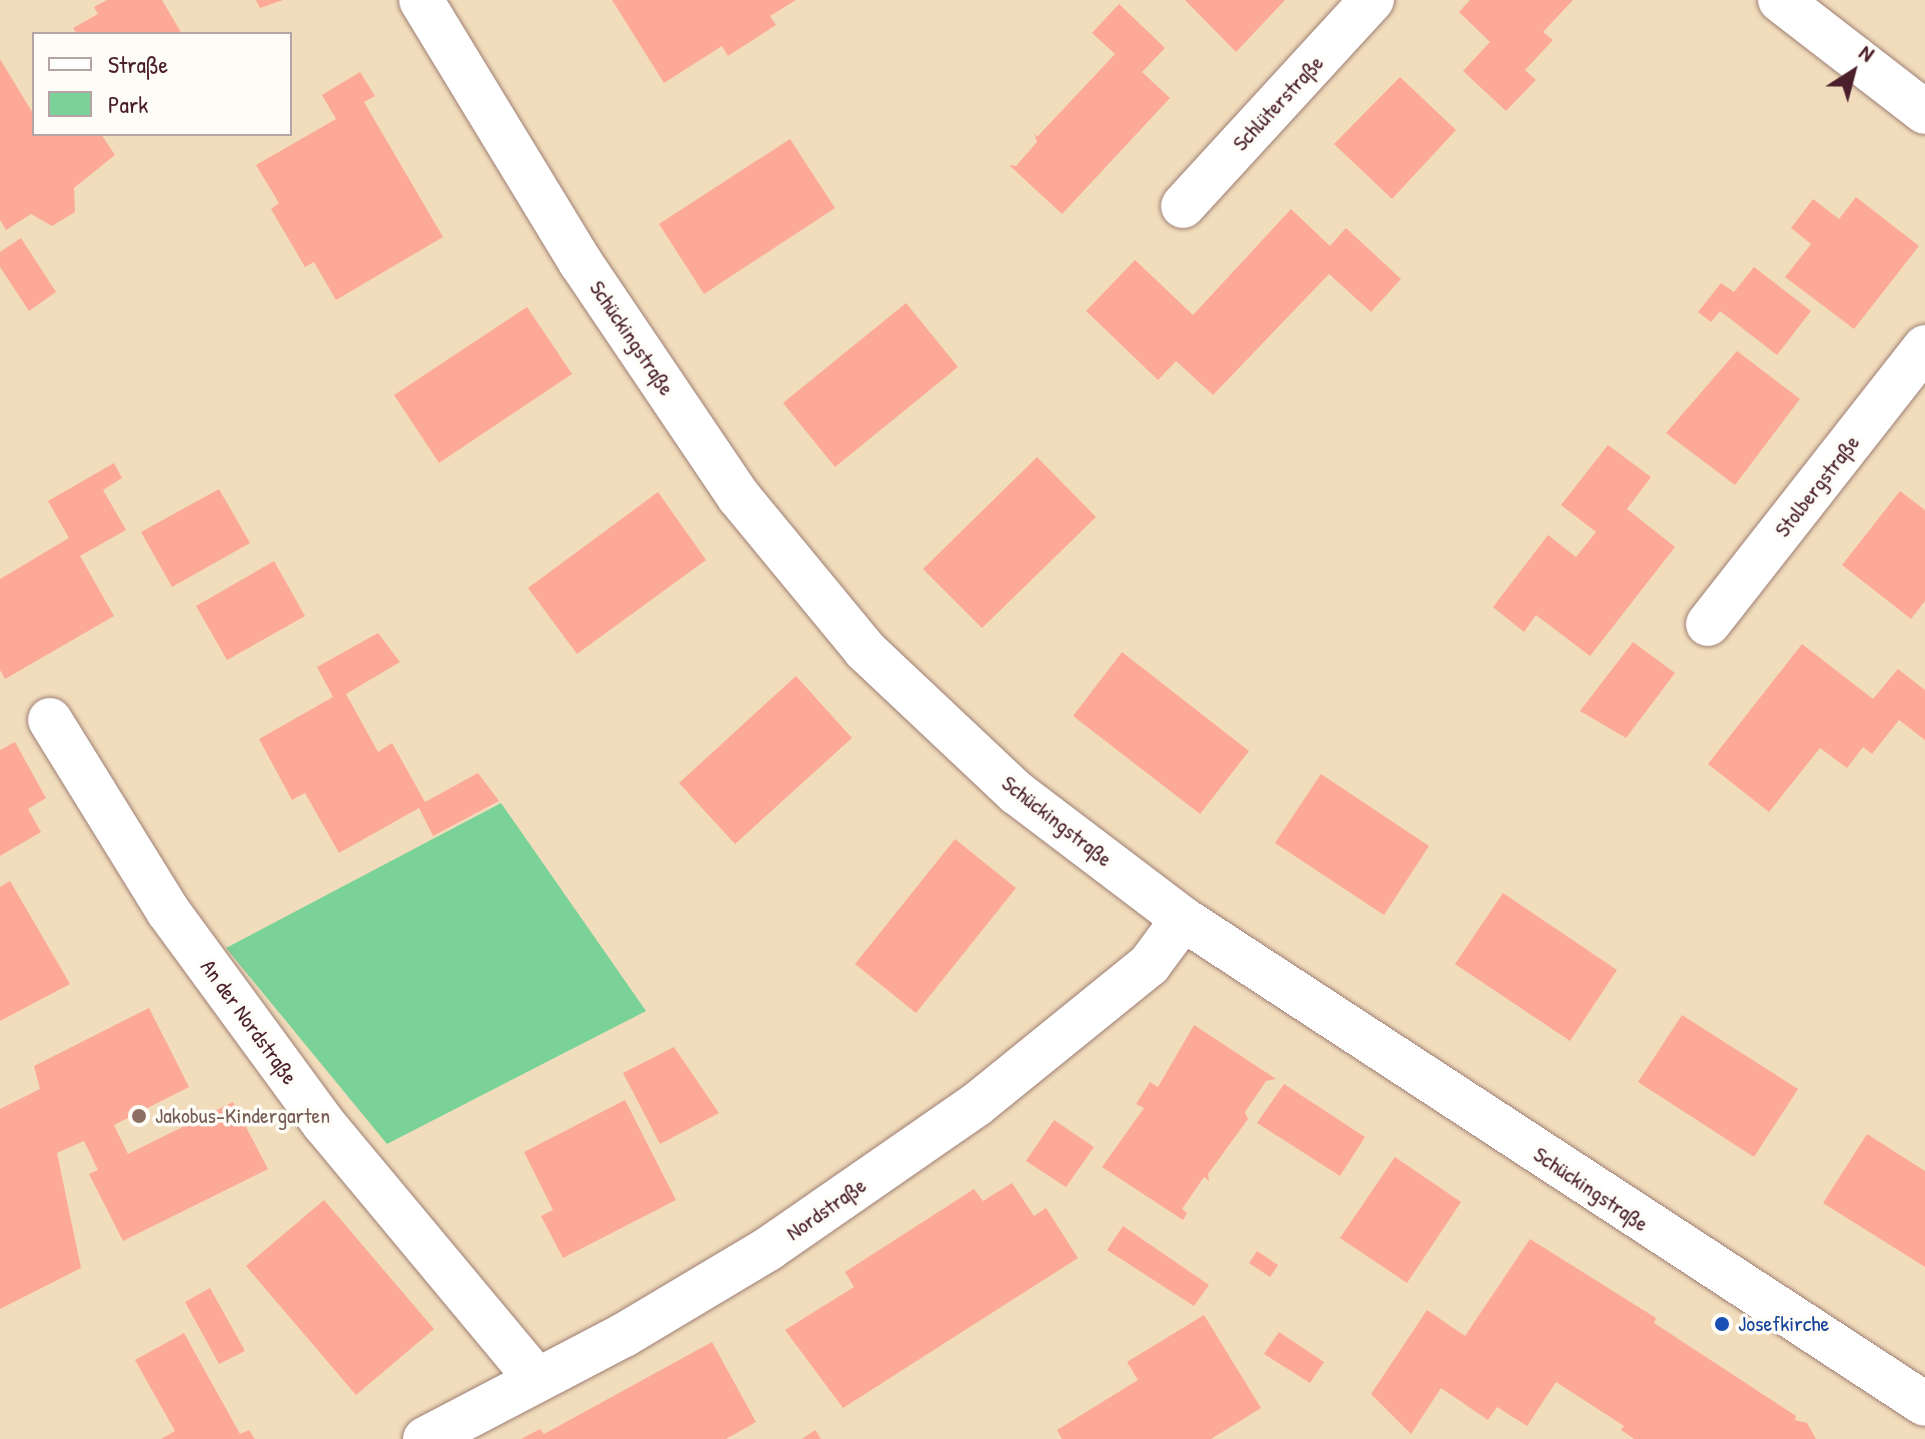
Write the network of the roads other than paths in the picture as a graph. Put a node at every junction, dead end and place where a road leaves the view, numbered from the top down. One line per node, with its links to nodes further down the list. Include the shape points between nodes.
1 (421, 0): 9 (street, Schückingstraße, via 581,263 739,497 865,650 1017,793)
2 (1372, 0): 5 (street, Schlüterstraße)
3 (1780, 0): 4 (street)
4 (1925, 112)
5 (1183, 206)
6 (1925, 347): 7 (street, Stolbergstraße)
7 (1708, 624)
8 (50, 720): 10 (street, An der Nordstraße, via 168,911 324,1124)
9 (1183, 919): 10 (street, Nordstraße, via 1149,965 976,1105 768,1249 624,1335); 11 (street, Schückingstraße)
10 (536, 1378): 12 (street, Nordstraße)
11 (1925, 1404)
12 (425, 1439)

